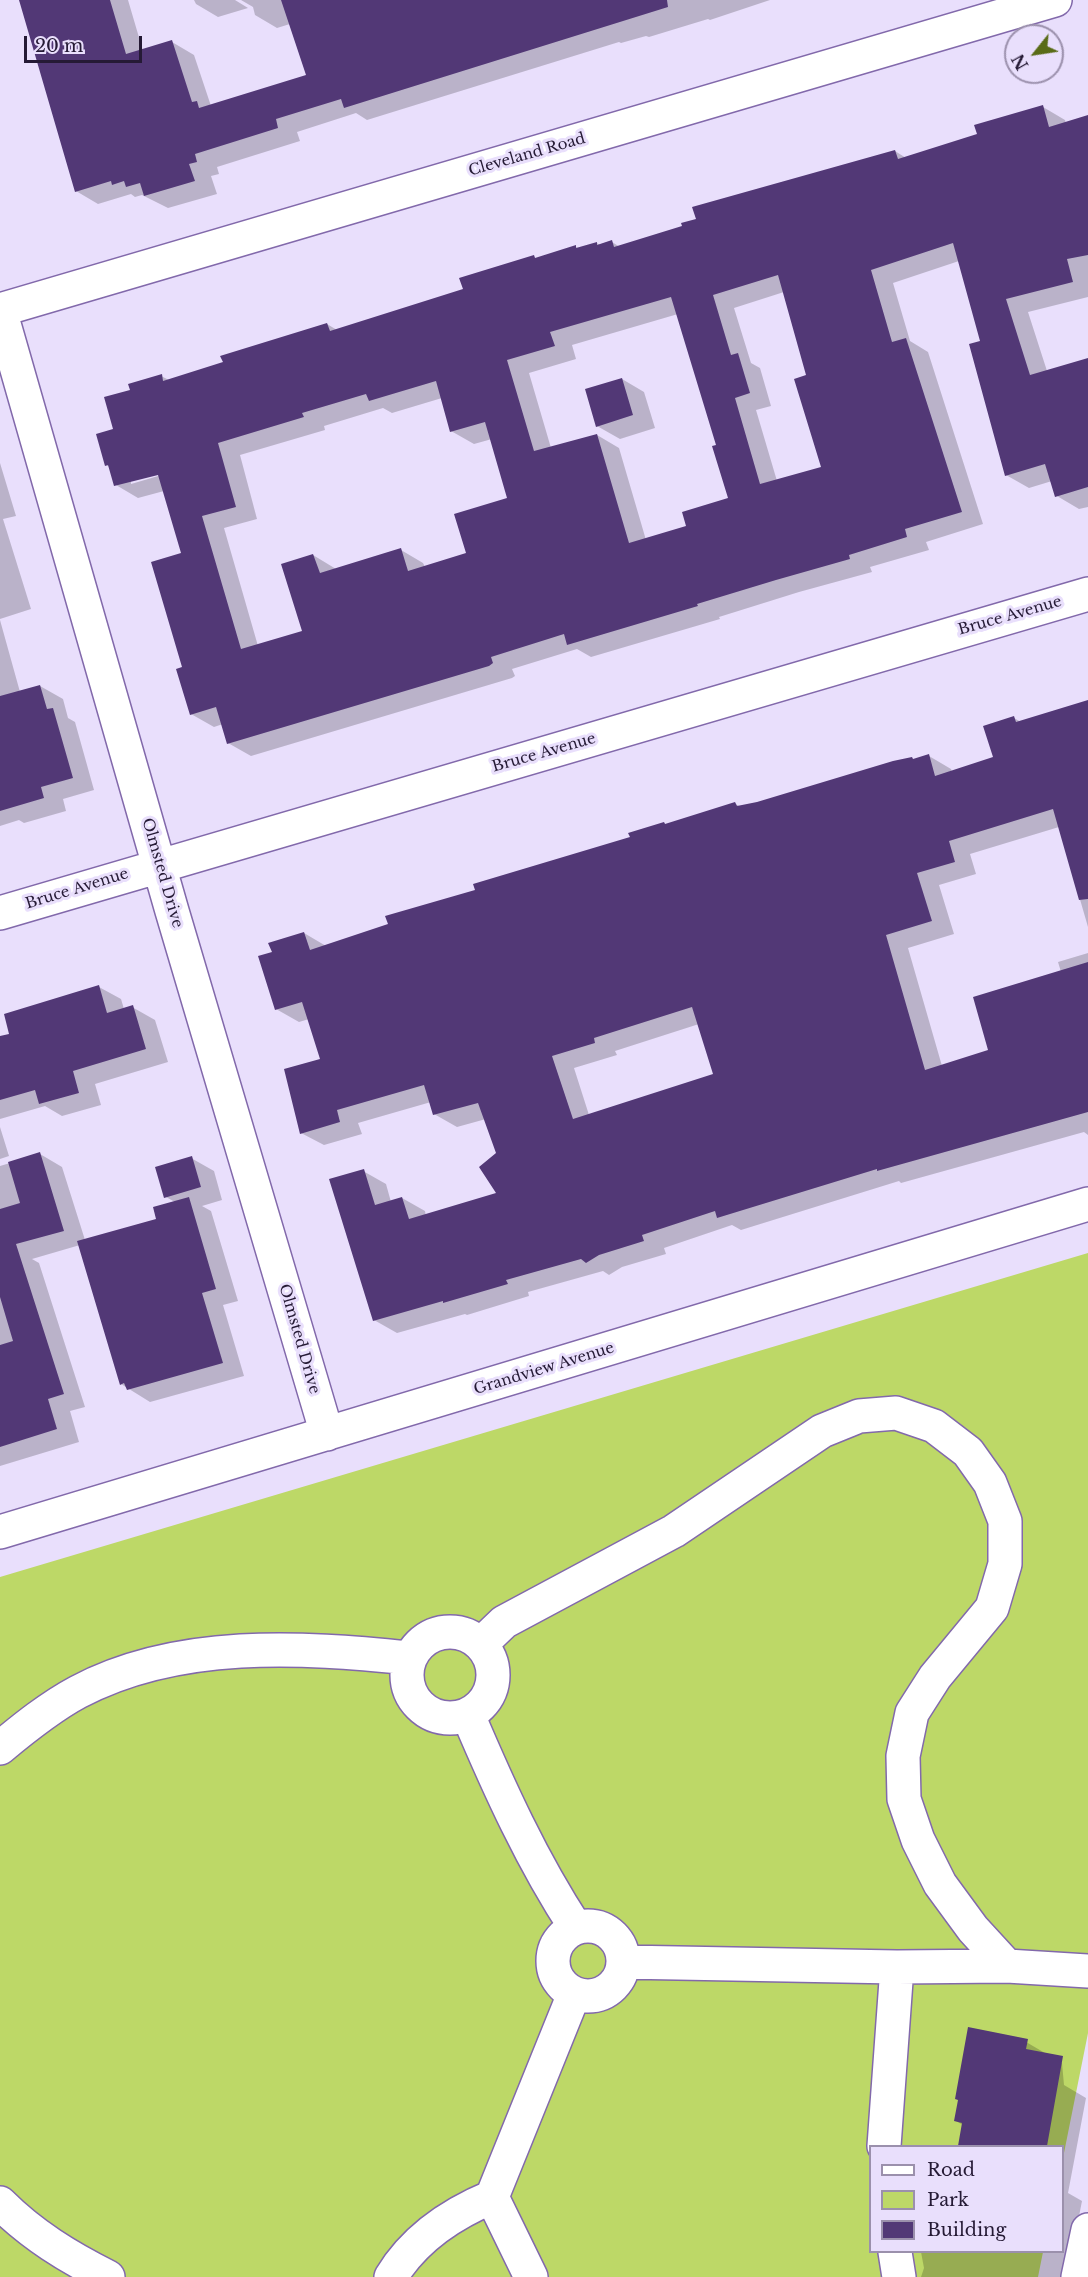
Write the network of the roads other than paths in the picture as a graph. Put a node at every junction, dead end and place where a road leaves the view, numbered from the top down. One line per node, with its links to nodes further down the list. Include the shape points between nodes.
1 (1055, 0): 2 (street, Cleveland Road)
2 (0, 310): 4 (street, Olmsted Drive)
3 (1088, 594): 4 (street, Bruce Avenue)
4 (159, 865): 5 (street, Bruce Avenue); 7 (street, Olmsted Drive)
5 (0, 913)
6 (1088, 1204): 7 (street, Grandview Avenue)
7 (327, 1434): 8 (street, Grandview Avenue)
8 (0, 1532)
9 (481, 1644): 10 (street, via 466,1634 434,1634 419,1644); 11 (street, via 490,1658 490,1692 481,1706); 16 (street, via 504,1622 674,1531 822,1431 859,1416 896,1413 934,1426 968,1452 990,1483 1005,1521 1005,1564 992,1608 935,1677 912,1713 903,1756 904,1798 918,1840 940,1884)
10 (410, 1658): 11 (street, via 410,1691 420,1706 434,1715); 12 (street, via 327,1651 259,1651 190,1657 148,1666 78,1692)
11 (468, 1715): 13 (street, via 538,1865)
12 (0, 1748)
13 (576, 1928): 14 (street, via 602,1928 621,1948); 18 (street, via 563,1935 553,1959 562,1985)
14 (623, 1962): 15 (street); 18 (street, via 620,1976 600,1994)
15 (897, 1966): 16 (street); 19 (street)
16 (1007, 1966): 17 (street)
17 (1088, 1971)
18 (574, 1994): 20 (street)
19 (884, 2145)
20 (492, 2197): 25 (street, via 468,2207 422,2238); 26 (street)
21 (0, 2203): 24 (street, via 43,2240)
22 (1088, 2230): 28 (street)
23 (895, 2253): 27 (street)
24 (108, 2277)
25 (391, 2277)
26 (531, 2277)
27 (899, 2277)
28 (1078, 2277)

